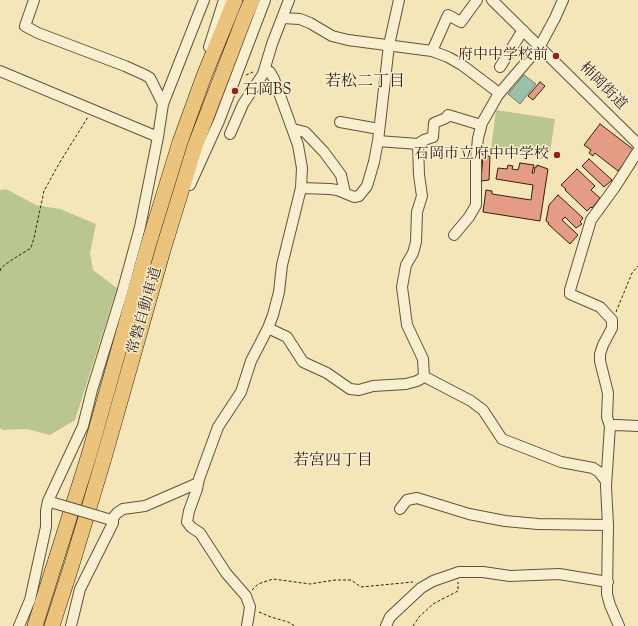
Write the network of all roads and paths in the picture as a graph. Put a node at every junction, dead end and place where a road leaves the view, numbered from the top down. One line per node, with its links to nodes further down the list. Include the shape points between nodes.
1 (34, 0): 22 (street, via 25,26 145,75 150,78)
2 (204, 0): 22 (street)
3 (224, 0): 24 (street)
4 (235, 0): 24 (highway, 常磐自動車道)
5 (252, 0): 38 (highway, 常磐自動車道, via 195,146)
6 (265, 0): 38 (street, via 219,121)
7 (289, 0): 12 (street)
8 (399, 0): 14 (street)
9 (477, 0): 16 (street, via 461,22 448,15)
10 (492, 0): 13 (street, 柿岡街道)
11 (562, 0): 15 (street)
12 (282, 18): 14 (street, via 300,19 332,36); 18 (street)
13 (523, 30): 15 (street, 柿岡街道); 17 (street)
14 (388, 45): 16 (street); 27 (street)
15 (540, 46): 21 (street); 33 (street, 柿岡街道)
16 (432, 51): 21 (street, via 448,56)
17 (500, 67)
18 (265, 69): 20 (path, via 255,70); 28 (street, via 274,79); 29 (street, via 243,104)
19 (0, 71): 23 (street)
20 (244, 76)
21 (499, 93): 26 (street)
22 (163, 104): 30 (street)
23 (92, 110): 30 (street); 40 (path, via 44,191 31,248 10,261)
24 (187, 122): 58 (highway, 常磐自動車道)
25 (340, 122): 27 (street)
26 (481, 126): 32 (street, via 448,115 434,123 433,137); 37 (street, via 476,159 476,205)
27 (379, 128): 31 (street)
28 (293, 129): 35 (street, via 302,168); 36 (street, via 305,132 324,152 341,175)
29 (230, 134)
30 (158, 136): 48 (street, via 140,227 122,293 83,426)
31 (378, 141): 32 (street); 36 (street, via 367,186 357,196)
32 (418, 144): 43 (street, via 422,196 417,212 416,242 406,265 402,287 407,325 423,359)
33 (638, 144)
34 (638, 151): 41 (street, via 591,220 570,286 570,294 600,307)
35 (301, 188): 36 (street, via 324,188); 42 (street, via 282,265 276,303)
36 (345, 193)
37 (454, 235)
38 (163, 250): 59 (highway, 常磐自動車道, via 104,458)
39 (638, 266): 41 (path, via 615,314)
40 (0, 271)
41 (610, 318): 44 (street, via 612,328 603,345 600,361 608,394 607,417)
42 (268, 328): 43 (street, via 287,337 303,362 350,389 406,384); 47 (street, via 251,361 241,392 218,427)
43 (424, 377): 46 (street, via 484,410 502,439 561,462 593,468)
44 (610, 426): 45 (street); 46 (street)
45 (638, 426)
46 (606, 481): 51 (street)
47 (198, 483): 50 (street, via 144,506 123,508); 55 (street, via 187,522 200,534 226,573)
48 (51, 502): 50 (street, bridge); 57 (street, via 46,511 46,527 30,600)
49 (400, 509): 51 (street, via 407,500 417,498 470,514 505,521)
50 (111, 519): 60 (street, via 113,523 80,589)
51 (608, 525): 54 (street)
52 (457, 579): 64 (path, via 458,591 433,604)
53 (433, 581): 54 (street, via 459,572 483,572 510,576 559,574); 55 (path, via 361,587 351,580 310,584 273,579 258,584); 63 (street, via 421,588 390,617)
54 (608, 582): 65 (street, via 607,594)
55 (246, 596): 56 (street)
56 (250, 606): 61 (street); 62 (path)
57 (19, 626)
58 (35, 626)
59 (52, 626)
60 (70, 626)
61 (247, 626)
62 (295, 626)
63 (386, 626)
64 (413, 626)
65 (619, 626)

